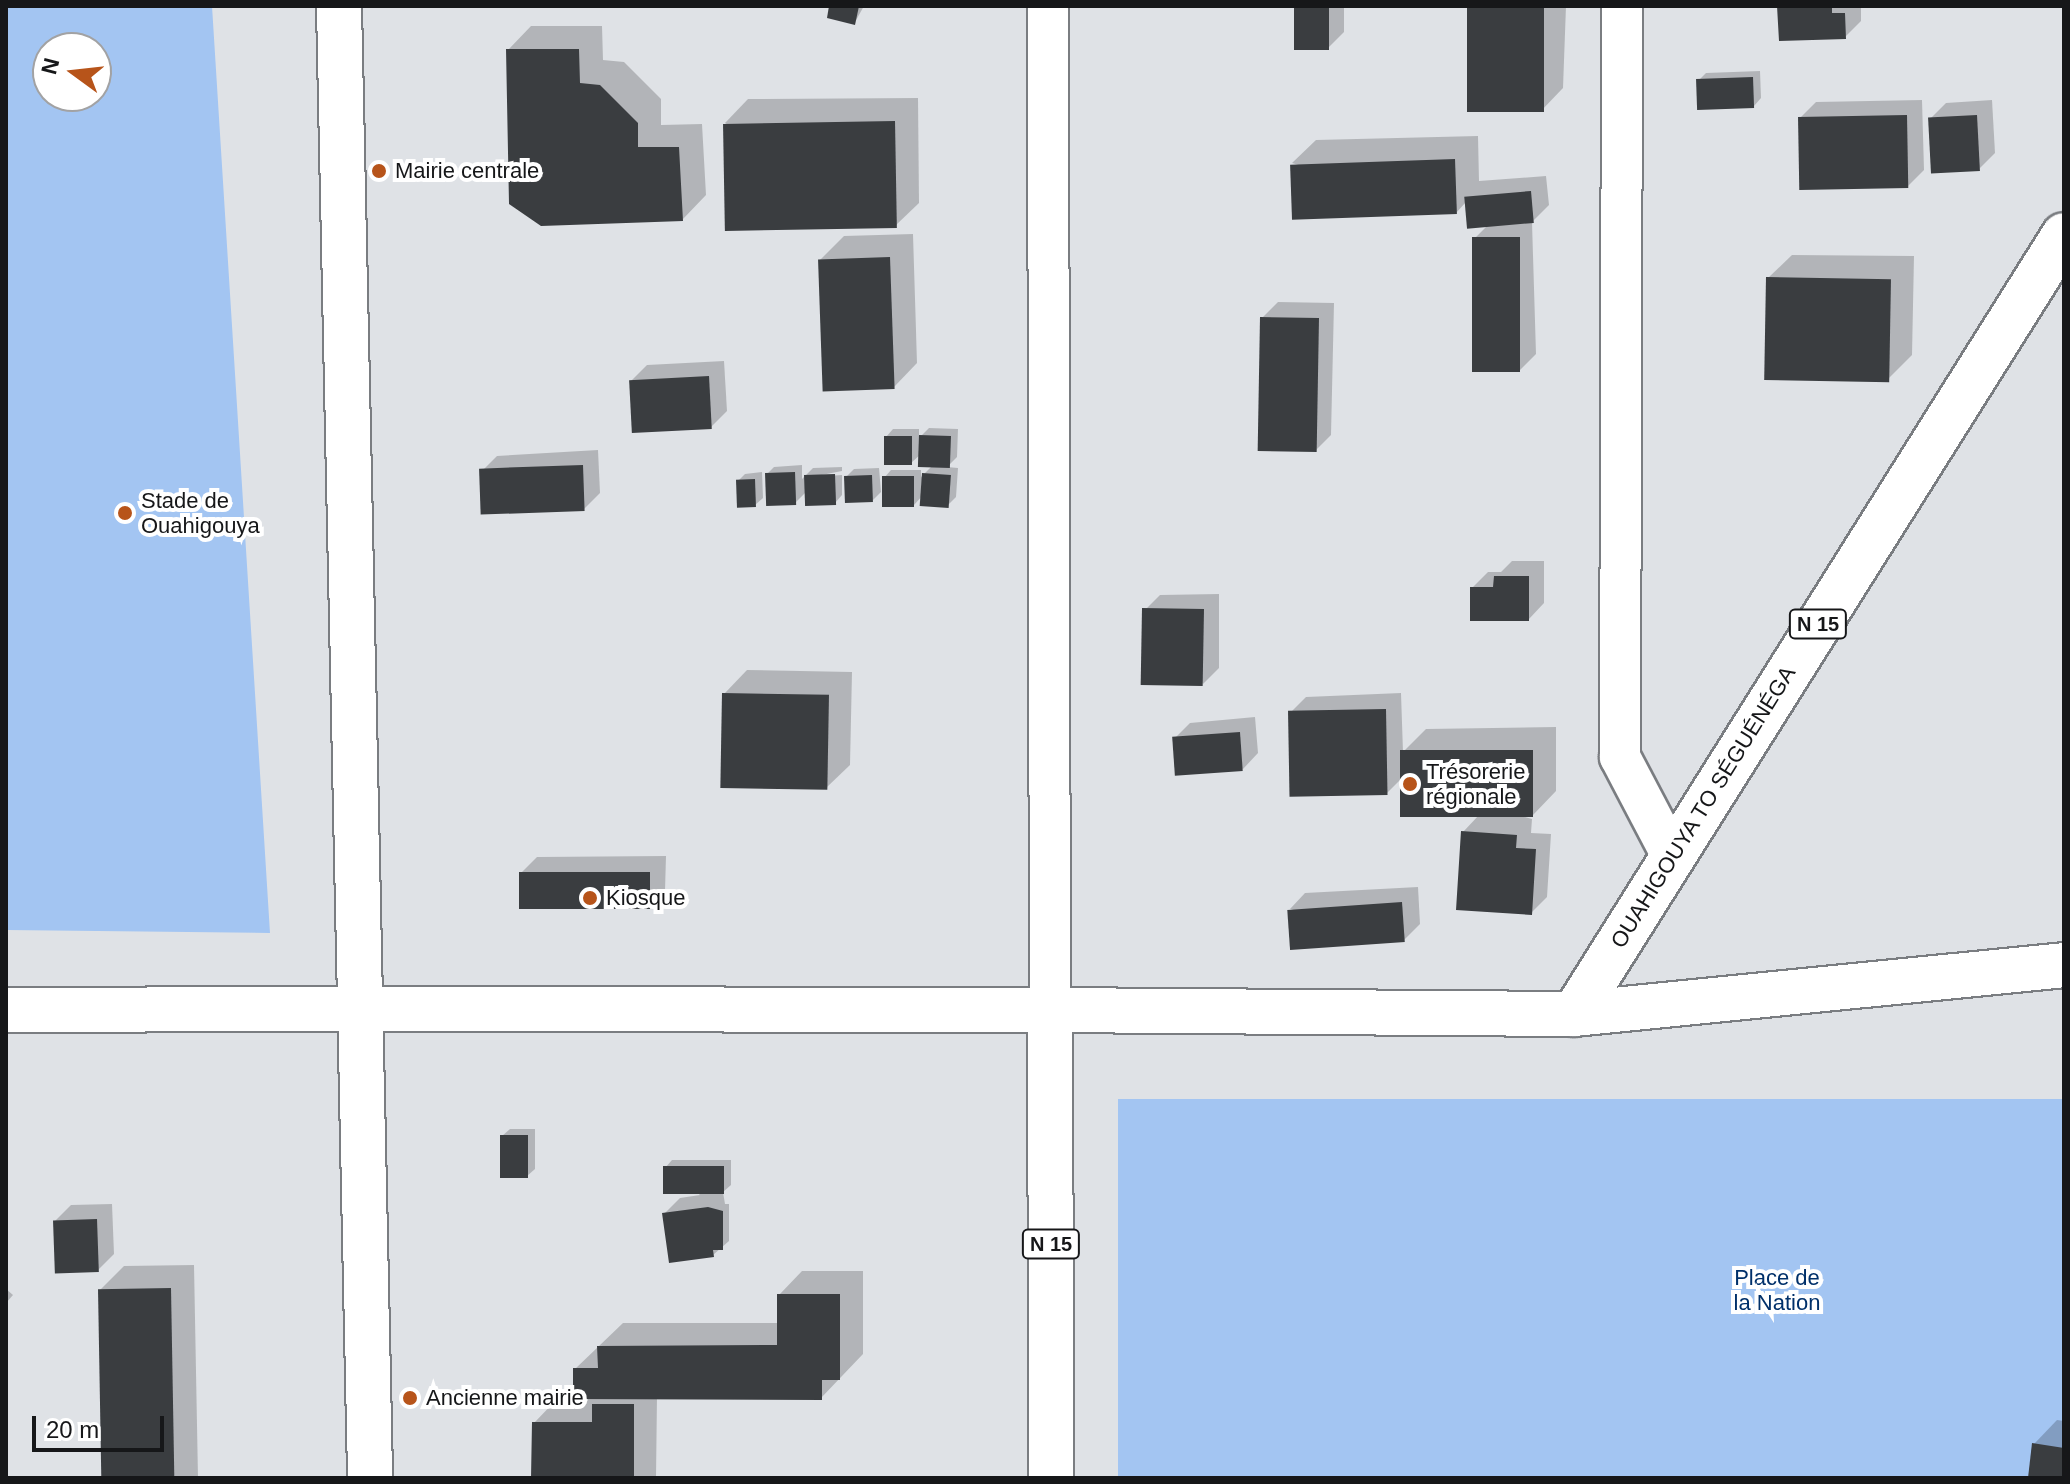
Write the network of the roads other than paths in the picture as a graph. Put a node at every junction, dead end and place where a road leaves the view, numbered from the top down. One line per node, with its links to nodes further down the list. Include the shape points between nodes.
1 (339, 6): 7 (main road)
2 (1048, 6): 9 (street)
3 (1622, 6): 5 (street, via 1620,757)
4 (2064, 235): 5 (main road, OUAHIGOUYA TO SÉGUÉNÉGA / N 15)
5 (1672, 856): 10 (main road, OUAHIGOUYA TO SÉGUÉNÉGA / N 15)
6 (2064, 965): 10 (main road)
7 (360, 1009): 8 (main road); 9 (main road); 11 (main road)
8 (6, 1010)
9 (1050, 1010): 10 (main road); 12 (main road, N 15)
10 (1574, 1014)
11 (370, 1478)
12 (1051, 1478)

